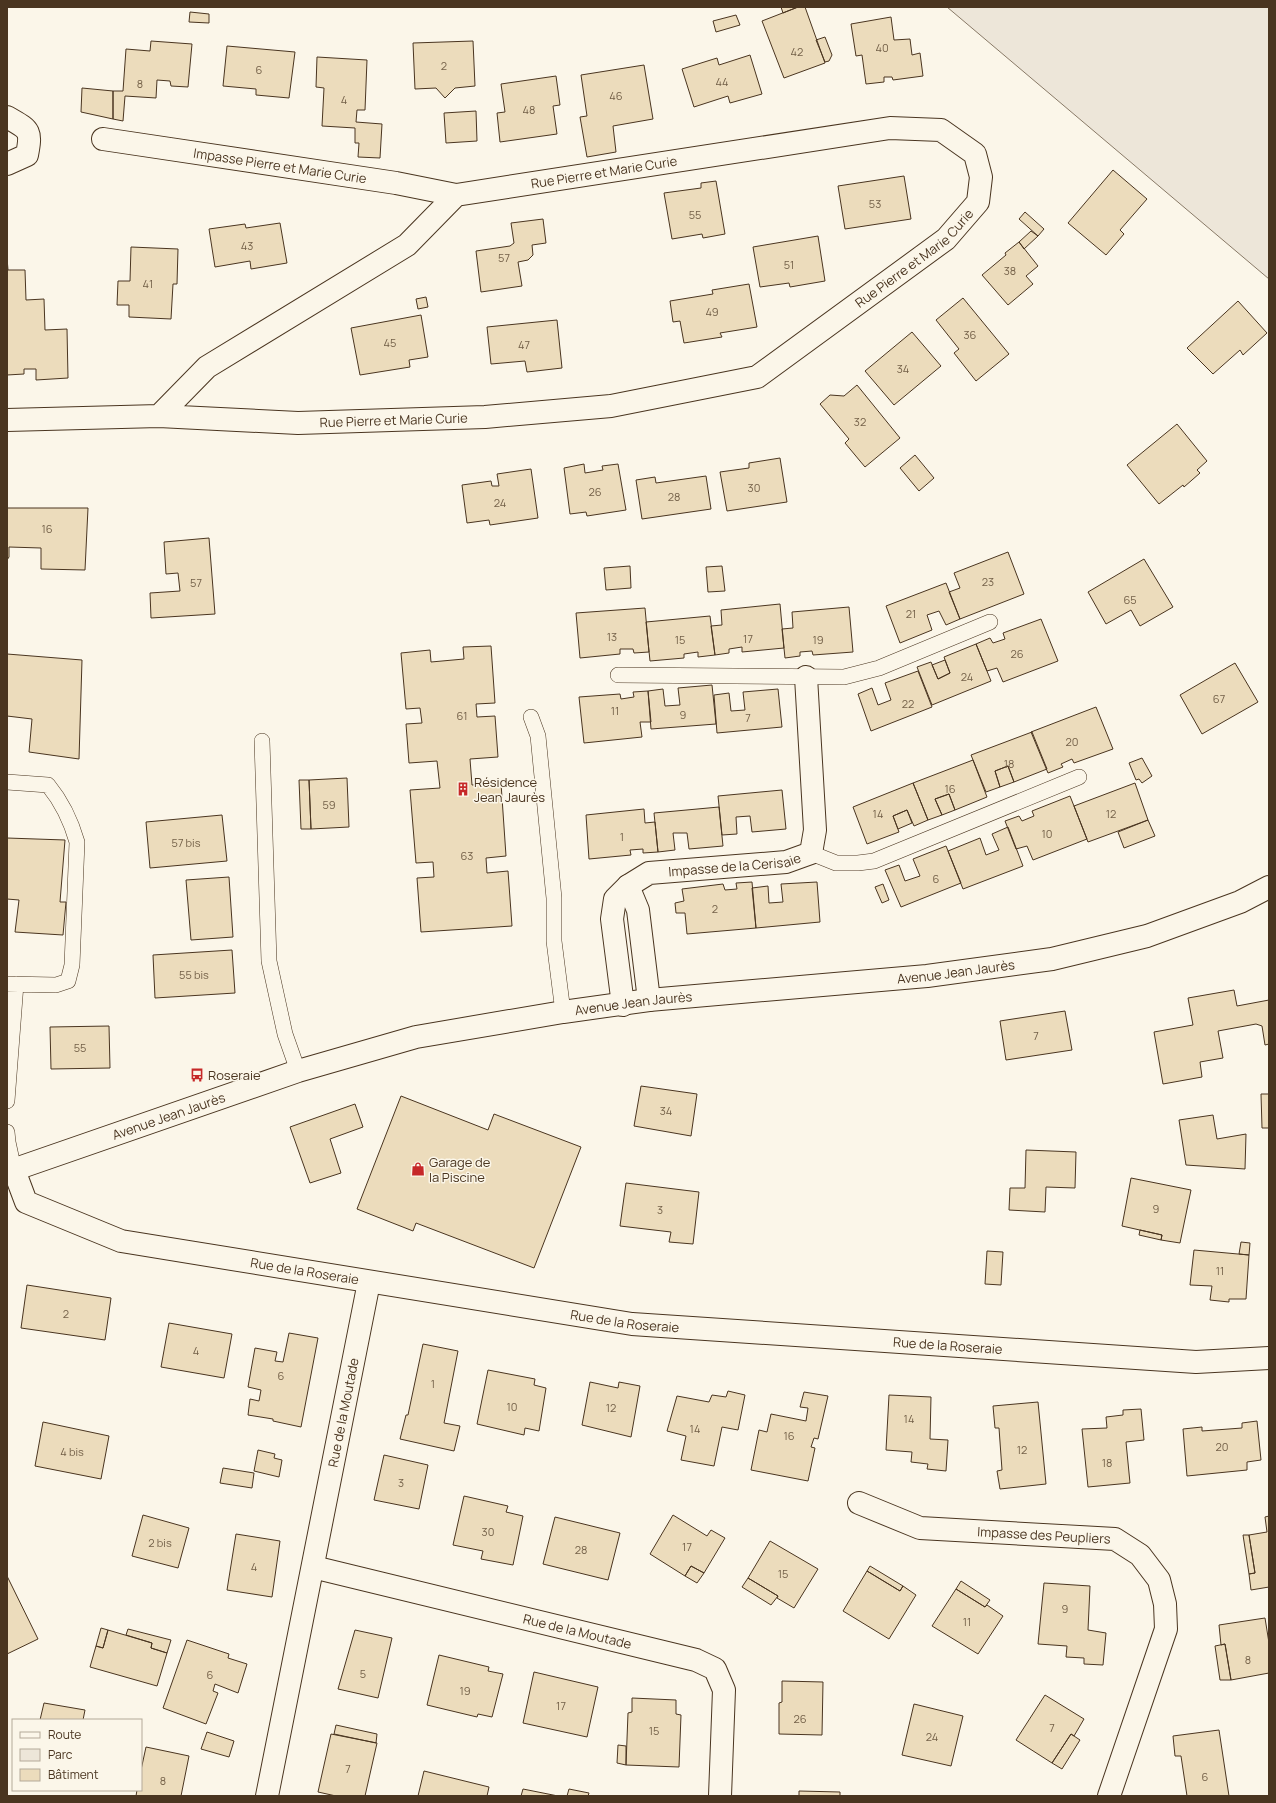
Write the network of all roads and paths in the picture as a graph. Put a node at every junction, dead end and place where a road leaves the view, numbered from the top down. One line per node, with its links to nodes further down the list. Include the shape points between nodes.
1 (7, 117): 3 (street, via 26,128 30,137 27,155)
2 (103, 139): 4 (street, Impasse Pierre et Marie Curie)
3 (7, 164)
4 (456, 195): 5 (street, via 407,245 207,367); 5 (street, Rue Pierre et Marie Curie, via 890,128 941,130 975,154 980,177 978,202 946,239 757,377 611,406 485,417 298,423)
5 (159, 416): 6 (street, Rue Pierre et Marie Curie)
6 (7, 420)
7 (990, 622): 9 (lane, via 879,668 844,677)
8 (618, 674): 9 (lane)
9 (806, 677): 14 (street, Impasse de la Cerisaie, via 815,830)
10 (531, 717): 20 (lane, via 538,736 554,898 554,941)
11 (262, 742): 21 (lane, via 269,961 285,1034)
12 (1080, 777): 14 (lane, via 874,861 836,863)
13 (7, 782): 17 (lane, via 48,785 72,824 77,842 72,965 68,981 56,985)
14 (811, 853): 15 (street, Impasse de la Cerisaie, via 786,862 650,873)
15 (628, 886): 18 (street, via 638,910); 19 (street, Impasse de la Cerisaie, via 615,899 612,919)
16 (1269, 887): 18 (street, Avenue Jean Jaurès, via 1240,902 1147,936 1052,959 927,976)
17 (12, 984): 22 (lane)
18 (649, 1000): 19 (street, Avenue Jean Jaurès)
19 (623, 1005): 20 (street, Avenue Jean Jaurès)
20 (563, 1012): 21 (street, Avenue Jean Jaurès, via 416,1037)
21 (298, 1071): 24 (street, Avenue Jean Jaurès)
22 (7, 1101)
23 (7, 1132): 24 (lane)
24 (10, 1171): 25 (street, Rue de la Roseraie, via 26,1202 121,1241)
25 (369, 1282): 26 (street, Rue de la Roseraie, via 632,1324 1196,1362); 28 (street, Rue de la Moutade)
26 (1269, 1358)
27 (859, 1502): 31 (street, Impasse des Peupliers, via 920,1528 1115,1539 1140,1555 1158,1580 1165,1604 1166,1629)
28 (313, 1567): 29 (street, Rue de la Moutade); 30 (street, Rue de la Moutade, via 696,1660 715,1669 724,1690)
29 (267, 1796)
30 (720, 1796)
31 (1109, 1796)

